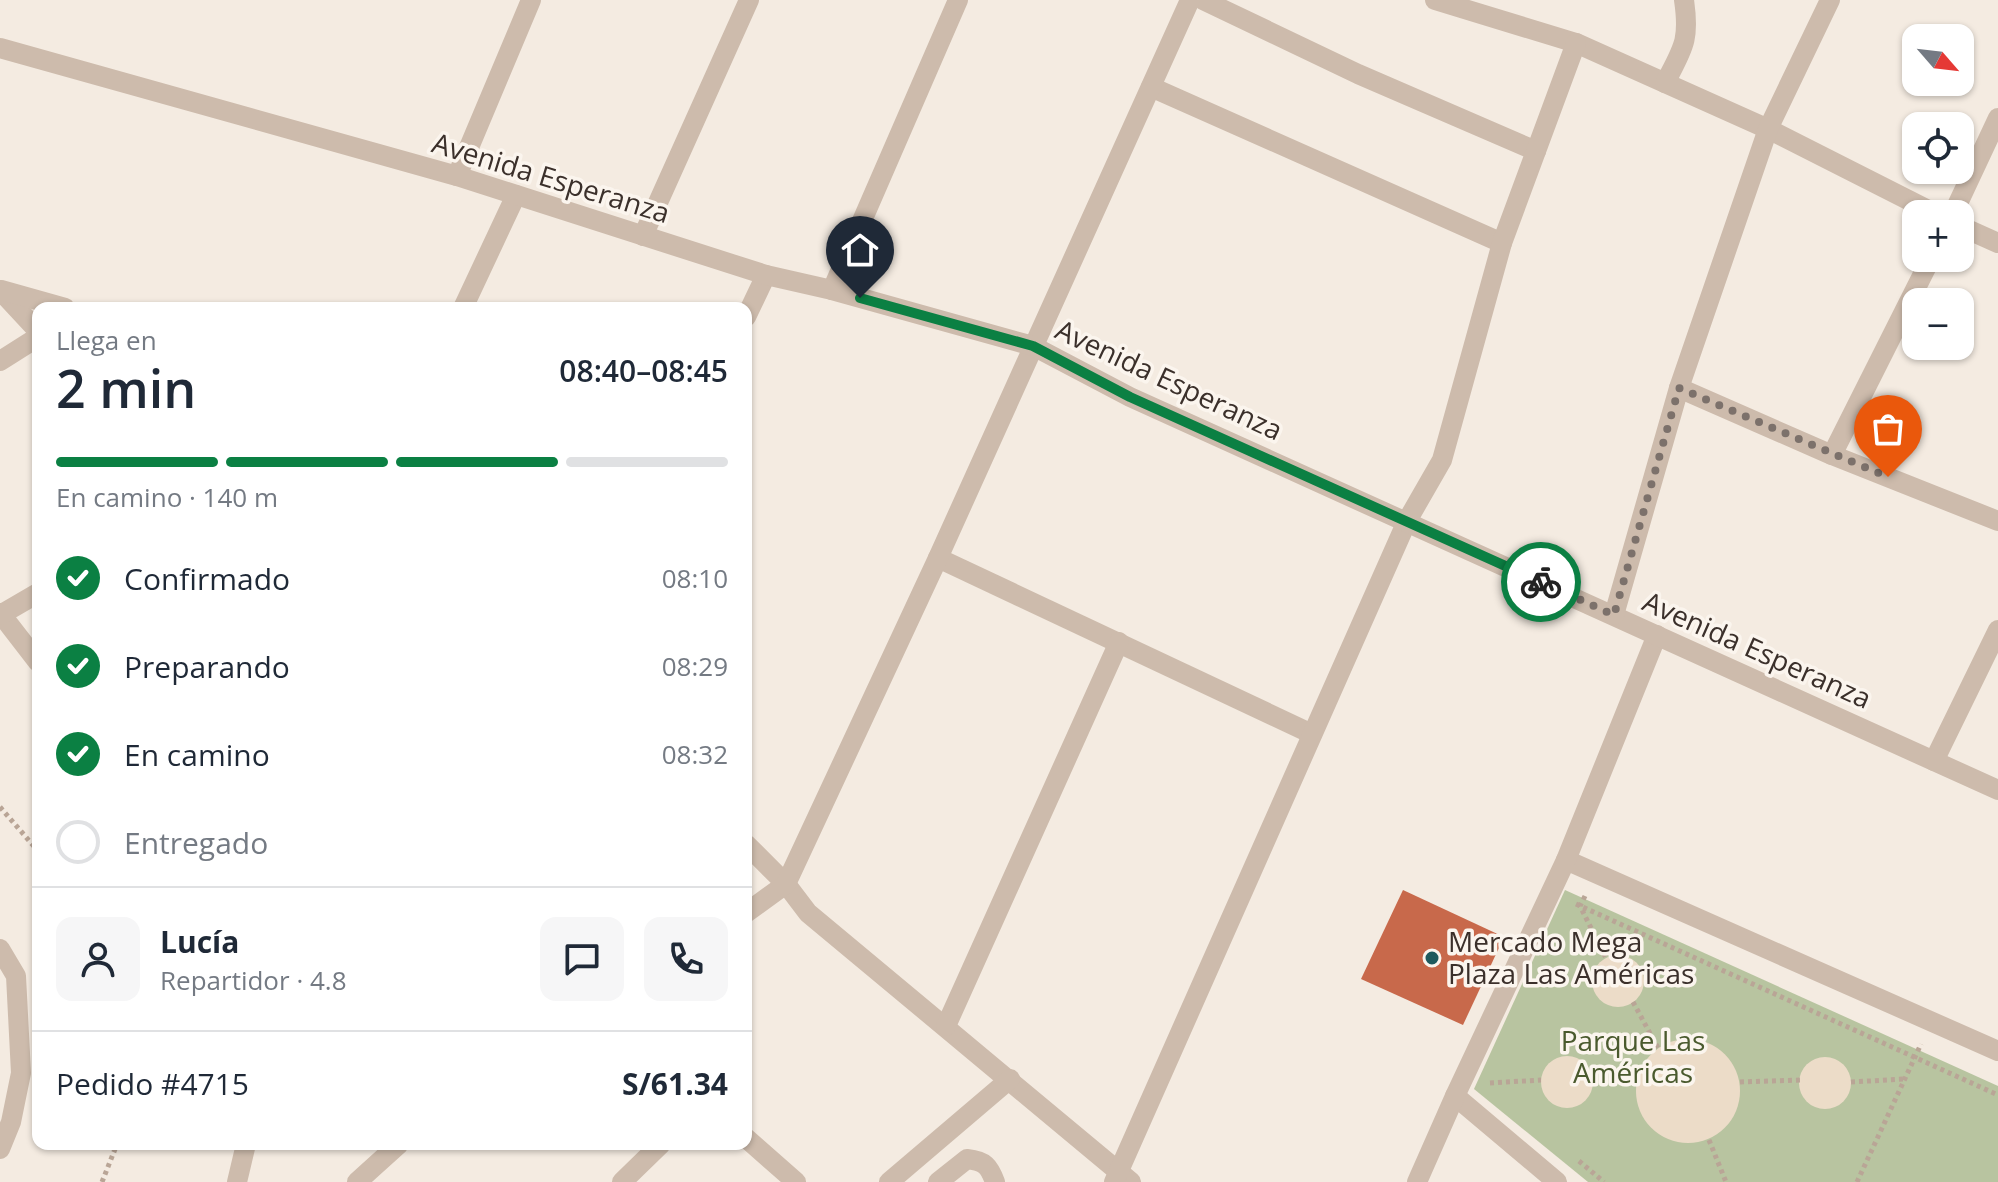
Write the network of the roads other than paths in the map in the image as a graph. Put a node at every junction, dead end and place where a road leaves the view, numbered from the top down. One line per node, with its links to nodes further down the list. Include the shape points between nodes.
1 (531, 0): 16 (street)
2 (749, 0): 21 (street)
3 (958, 0): 27 (street)
4 (1190, 0): 12 (street)
5 (1203, 0): 15 (street)
6 (1435, 0): 9 (street)
7 (1684, 0): 11 (street, via 1684,46)
8 (1830, 0): 14 (street)
9 (1576, 43): 11 (street); 15 (street)
10 (0, 48): 16 (street, Avenida Esperanza)
11 (1665, 83): 14 (street)
12 (1151, 87): 22 (street); 33 (street)
13 (1998, 118): 19 (street)
14 (1768, 129): 18 (street); 35 (street)
15 (1536, 151): 22 (street)
16 (457, 176): 17 (street, Avenida Esperanza)
17 (516, 195): 21 (street, Avenida Esperanza); 29 (street)
18 (1908, 200)
19 (1960, 200)
20 (1974, 232): 23 (street)
21 (643, 236): 25 (street, Avenida Esperanza)
22 (1502, 243): 37 (street, via 1442,460)
23 (1998, 243)
24 (1924, 272): 36 (street)
25 (766, 275): 27 (street, Avenida Esperanza); 30 (street)
26 (0, 290): 28 (street); 31 (street)
27 (832, 290): 33 (street, Avenida Esperanza)
28 (43, 302)
29 (466, 302)
30 (752, 304)
31 (32, 325)
32 (32, 341): 34 (street)
33 (1033, 346): 37 (street, Avenida Esperanza, via 1130,397); 39 (street)
34 (0, 361)
35 (1679, 388): 36 (street); 42 (street)
36 (1832, 455): 38 (street)
37 (1407, 521): 42 (street, Avenida Esperanza); 47 (street)
38 (1998, 521)
39 (938, 558): 45 (street); 52 (street)
40 (32, 596): 41 (street)
41 (0, 614): 46 (street)
42 (1614, 615): 44 (street, Avenida Esperanza)
43 (1998, 630): 48 (street)
44 (1657, 635): 48 (street, Avenida Esperanza); 51 (street)
45 (1119, 642): 47 (street); 55 (street)
46 (32, 654)
47 (1312, 734): 64 (street)
48 (1934, 761): 49 (street, Avenida Esperanza)
49 (1998, 790)
50 (752, 850): 52 (street)
51 (1566, 860): 56 (street); 58 (street)
52 (786, 884): 53 (street); 55 (street, via 808,913)
53 (752, 909)
54 (0, 949): 60 (street, via 16,976 21,1073)
55 (946, 1026): 57 (street)
56 (1998, 1051)
57 (1010, 1079): 64 (street); 69 (street)
58 (1455, 1096): 72 (street); 73 (street)
59 (752, 1143): 68 (street)
60 (0, 1149)
61 (245, 1150): 65 (street)
62 (392, 1150): 66 (street)
63 (655, 1150): 67 (street)
64 (1122, 1179)
65 (237, 1182)
66 (357, 1182)
67 (622, 1182)
68 (796, 1182)
69 (889, 1182)
70 (938, 1182): 71 (street, via 967,1159 989,1166)
71 (995, 1182)
72 (1417, 1182)
73 (1557, 1182)

